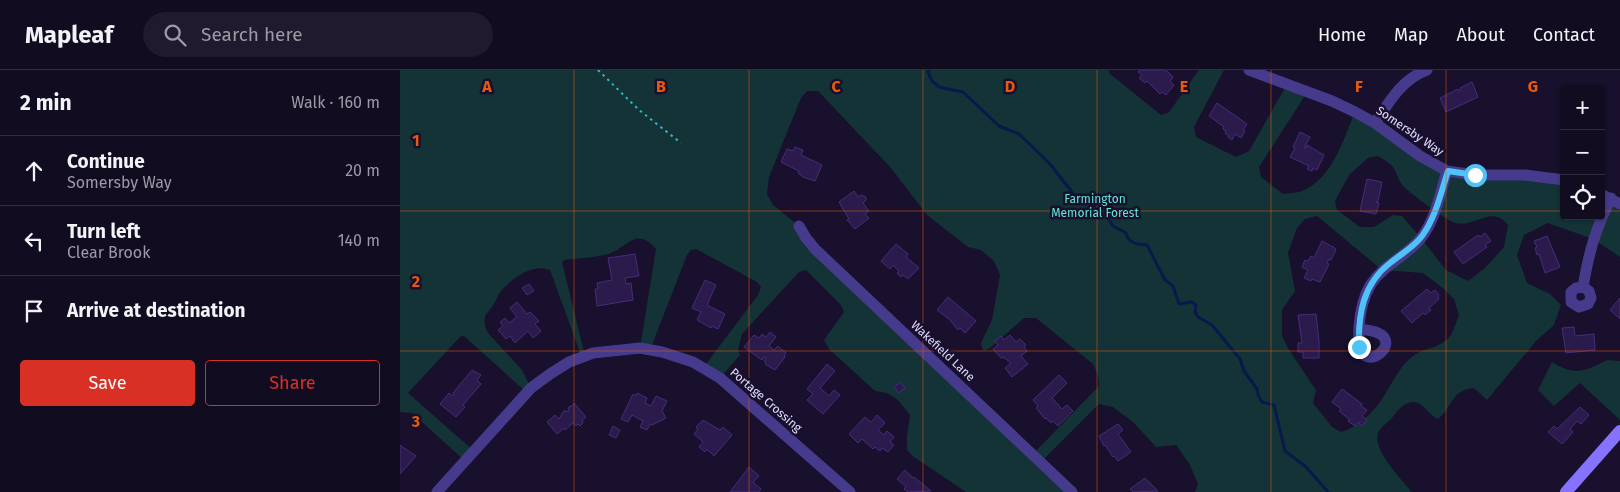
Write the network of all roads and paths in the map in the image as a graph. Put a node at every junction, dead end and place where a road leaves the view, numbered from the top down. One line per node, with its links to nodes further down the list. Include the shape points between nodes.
1 (598, 70): 5 (path, via 639,110)
2 (1249, 70): 4 (street, Somersby Way, via 1332,101)
3 (1427, 70): 4 (street, via 1411,77 1402,86)
4 (1375, 123): 6 (street, Somersby Way, via 1420,156)
5 (681, 143)
6 (1448, 171): 7 (street, Somersby Way); 11 (street, via 1432,219 1421,238 1382,270 1370,285 1362,305)
7 (1560, 179)
8 (1611, 199): 10 (street, via 1596,230)
9 (799, 226): 15 (street, Wakefield Lane, via 815,249)
10 (1583, 287)
11 (1359, 329)
12 (1620, 431): 16 (street)
13 (437, 492): 14 (street, Portage Crossing, via 531,388 550,374 569,362 594,353 640,348 692,362 720,378)
14 (850, 492)
15 (1072, 492)
16 (1566, 492)

